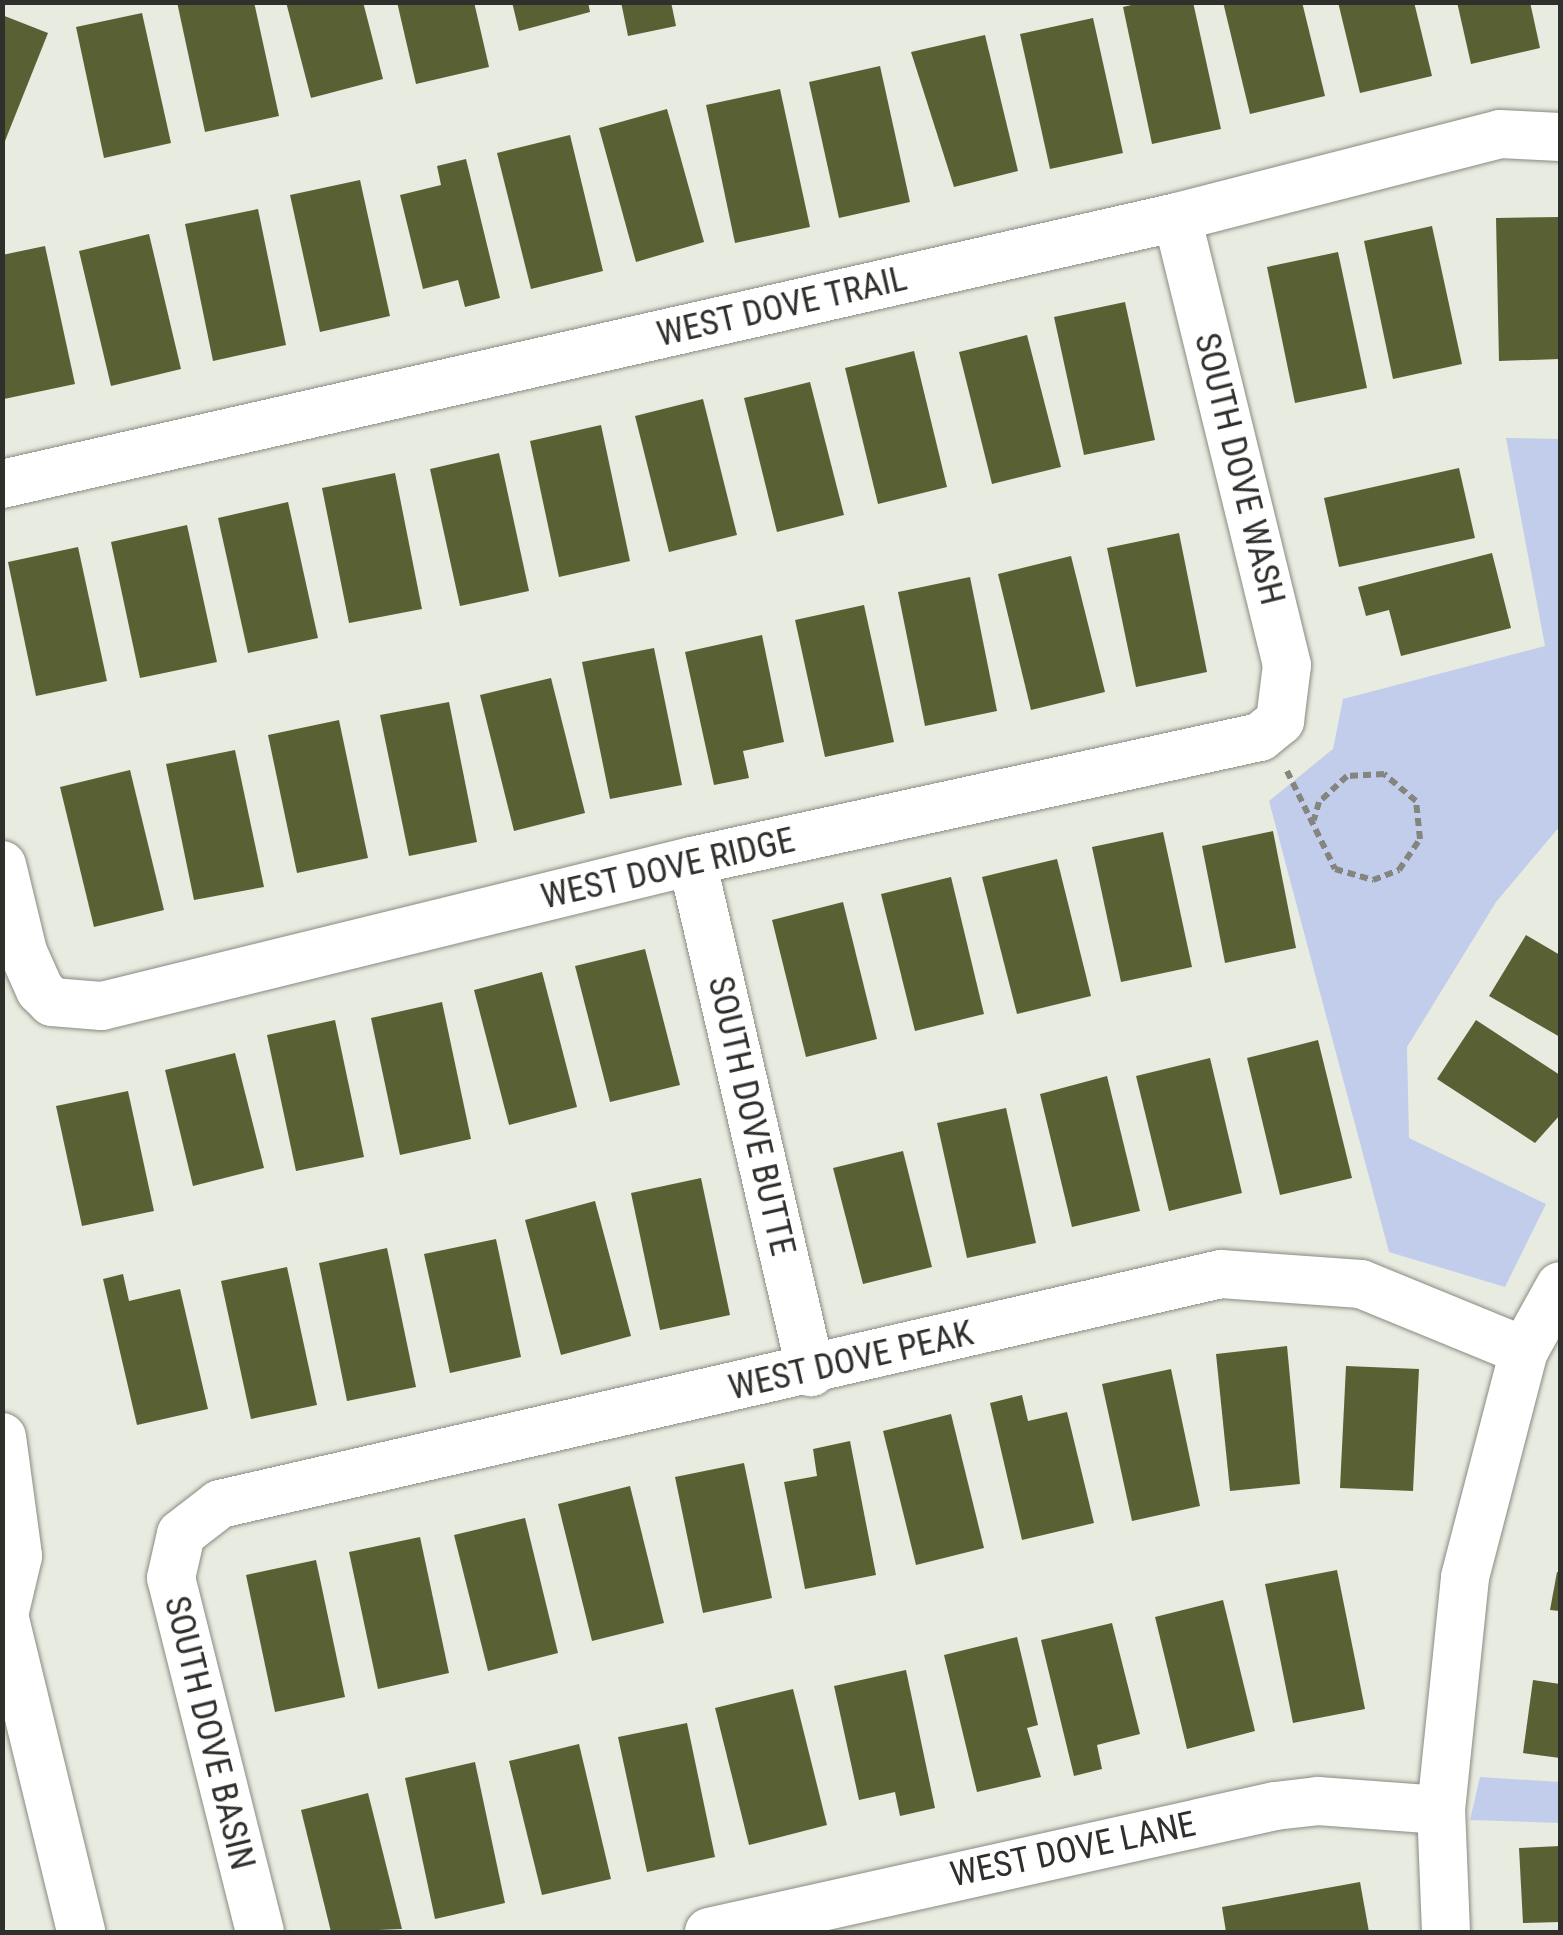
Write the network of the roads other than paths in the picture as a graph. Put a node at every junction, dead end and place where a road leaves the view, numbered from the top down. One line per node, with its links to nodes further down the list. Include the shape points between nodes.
1 (1560, 137): 2 (street, WEST DOVE TRAIL, via 1500,134)
2 (1177, 218): 3 (street, WEST DOVE TRAIL); 4 (street, SOUTH DOVE WASH, via 1286,665)
3 (2, 484)
4 (1280, 721): 5 (street, WEST DOVE RIDGE, via 1226,747)
5 (692, 862): 6 (street, WEST DOVE RIDGE, via 102,1006 52,1002 23,952); 9 (street, SOUTH DOVE BUTTE)
6 (2, 865)
7 (1560, 1286): 8 (street)
8 (1524, 1351): 9 (street, WEST DOVE PEAK, via 1361,1284 1221,1274); 14 (street, via 1465,1577)
9 (810, 1372): 11 (street, WEST DOVE PEAK, via 220,1504)
10 (2, 1437): 12 (street, via 18,1556)
11 (181, 1534): 17 (street, SOUTH DOVE BASIN, via 171,1554 172,1588)
12 (3, 1614): 13 (street)
13 (8, 1662): 16 (street)
14 (1441, 1810): 15 (street, WEST DOVE LANE, via 1318,1801 1275,1806); 19 (street)
15 (864, 1914): 18 (street, WEST DOVE LANE)
16 (81, 1932)
17 (260, 1932)
18 (710, 1932)
19 (1446, 1932)

